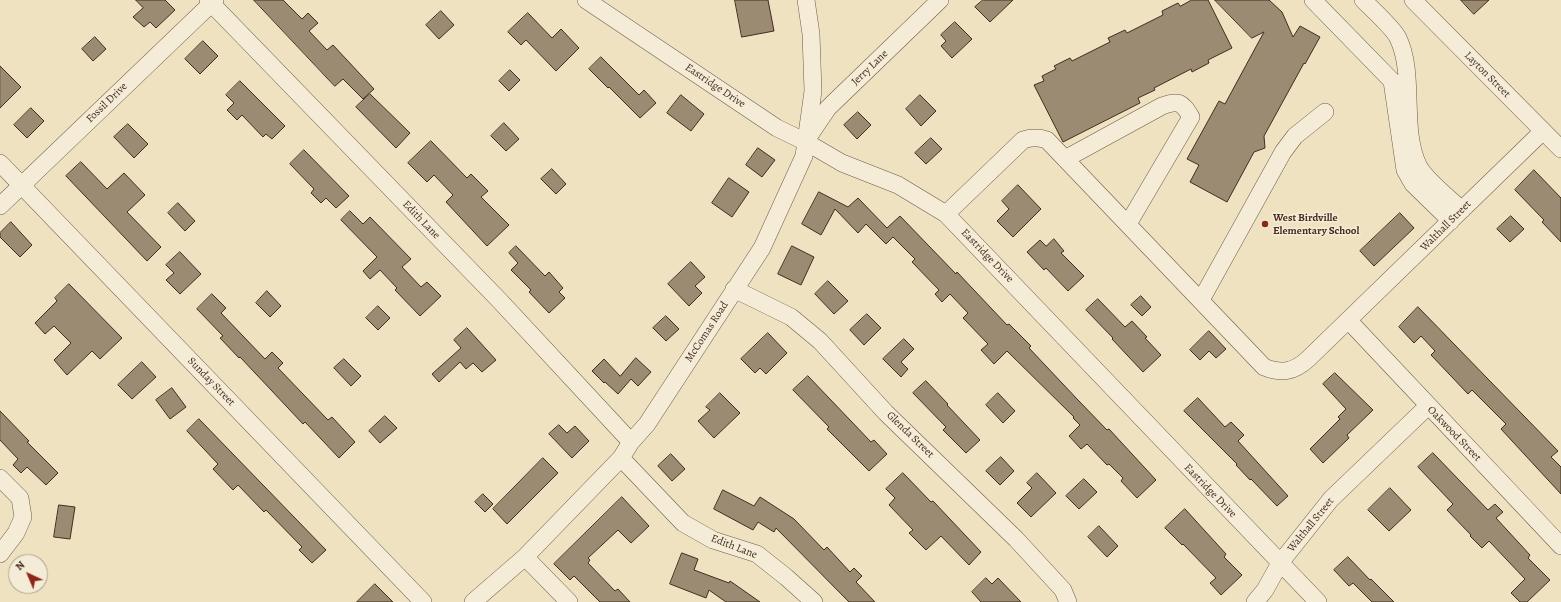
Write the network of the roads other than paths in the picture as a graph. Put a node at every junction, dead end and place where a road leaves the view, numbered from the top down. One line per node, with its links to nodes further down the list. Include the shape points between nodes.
1 (586, 0): 10 (street, Eastridge Drive, via 777,128)
2 (806, 0): 10 (street, McComas Road, via 811,34 813,91)
3 (940, 0): 10 (street, Jerry Lane, via 828,108)
4 (1313, 0): 17 (street, via 1392,81 1404,170 1413,184)
5 (1363, 0): 17 (street, via 1397,36 1401,45 1413,153 1420,168)
6 (1413, 0): 9 (street, Layton Street)
7 (211, 1): 14 (street, Fossil Drive); 23 (street, Edith Lane, via 500,301)
8 (1325, 112): 20 (street, via 1295,136 1283,152)
9 (1543, 131): 11 (street, Layton Street); 17 (street, Walthall Street)
10 (806, 142): 16 (street, Eastridge Drive, via 842,162 898,185); 19 (street, McComas Road, via 804,156 762,248)
11 (1561, 149)
12 (1065, 159): 16 (street, Walthall Street, via 1047,140 1035,137 1023,140); 18 (street, Walthall Street); 18 (street, via 1162,106 1174,102 1184,106 1191,118)
13 (0, 163): 14 (street, Sunday Street)
14 (22, 185): 15 (street, Fossil Drive); 30 (street, Sunday Street)
15 (0, 206)
16 (946, 214): 29 (street, Eastridge Drive)
17 (1456, 216): 21 (street, Walthall Street)
18 (1128, 224): 20 (street, Walthall Street)
19 (734, 289): 23 (street, McComas Road, via 647,424); 34 (street, Glenda Street, via 791,317 820,342 886,413 1016,539 1063,590)
20 (1201, 300): 21 (street, Walthall Street, via 1264,367 1273,371 1283,372 1301,366)
21 (1349, 321): 22 (street, Oakwood Street)
22 (1428, 406): 26 (street, Oakwood Street); 29 (street, Walthall Street, via 1331,500)
23 (631, 442): 24 (street, McComas Road)
24 (621, 458): 28 (street, McComas Road); 33 (street, Edith Lane, via 684,523 714,540 757,554)
25 (0, 478): 27 (street, via 20,498 23,517 16,533)
26 (1561, 546)
27 (0, 554)
28 (525, 558): 31 (street, McComas Road); 32 (street)
29 (1280, 563): 35 (street, Walthall Street); 36 (street, Eastridge Drive)
30 (423, 602)
31 (473, 602)
32 (569, 602)
33 (814, 602)
34 (1068, 602)
35 (1255, 602)
36 (1318, 602)

